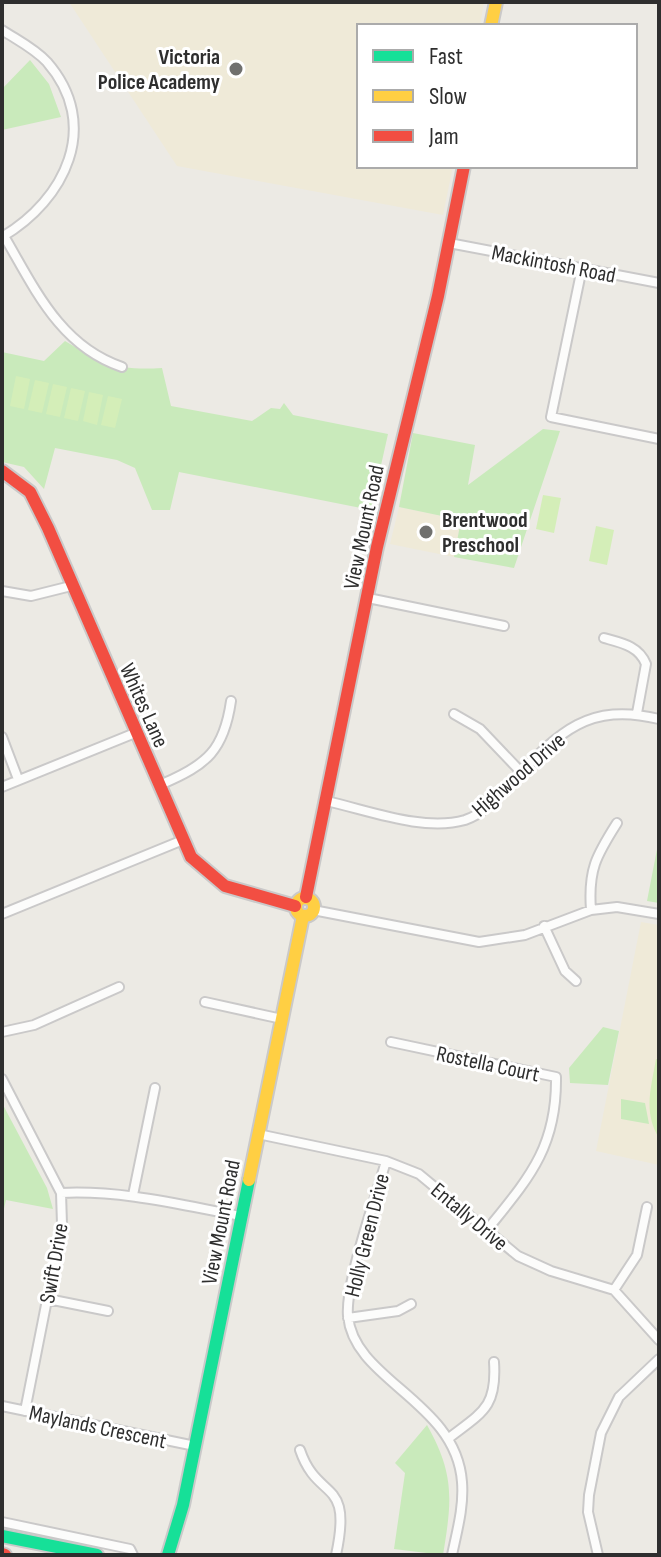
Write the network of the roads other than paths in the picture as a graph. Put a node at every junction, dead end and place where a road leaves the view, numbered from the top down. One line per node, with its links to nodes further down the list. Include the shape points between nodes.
1 (496, 2): 2 (street)
2 (491, 24)
3 (2, 30): 5 (street, via 49,65 69,105 73,133 66,170 53,195)
4 (464, 168): 6 (street, View Mount Road)
5 (3, 237): 9 (street, via 62,330 96,357)
6 (449, 243): 7 (street, Mackintosh Road); 14 (street, View Mount Road)
7 (582, 268): 8 (street, Mackintosh Road); 10 (street, via 551,417)
8 (659, 283)
9 (122, 367)
10 (659, 439)
11 (2, 471): 12 (street, Whites Lane, via 30,492)
12 (71, 586): 13 (street, via 31,596); 21 (street, Whites Lane)
13 (2, 591)
14 (368, 598): 15 (street); 27 (street, View Mount Road)
15 (504, 626)
16 (604, 638): 18 (street, via 636,648 643,657)
17 (231, 701): 25 (street, via 227,728 213,753 190,772)
18 (637, 713): 20 (street, Highwood Drive); 23 (street, Highwood Drive, via 590,716)
19 (454, 714): 23 (street, via 480,729)
20 (659, 719)
21 (135, 733): 24 (street); 25 (street, Whites Lane)
22 (2, 737): 24 (street)
23 (521, 772): 27 (street, Highwood Drive, via 480,812 452,822 420,821)
24 (18, 779): 26 (street)
25 (162, 784): 29 (street, Whites Lane)
26 (2, 787)
27 (326, 801): 30 (street, View Mount Road, via 306,897 313,902)
28 (617, 823): 31 (street, via 596,856 589,879)
29 (183, 840): 30 (street, Whites Lane, via 209,879); 32 (street)
30 (304, 910): 34 (street, Whites Lane, via 479,942 509,939); 38 (street, View Mount Road)
31 (591, 910): 33 (street, Whites Lane, via 617,907); 34 (street, Whites Lane)
32 (2, 914)
33 (659, 914)
34 (544, 926): 35 (street, via 565,971)
35 (576, 981)
36 (119, 987): 39 (street, via 34,1025)
37 (205, 1002): 38 (street)
38 (282, 1019): 43 (street, View Mount Road)
39 (2, 1032)
40 (391, 1042): 49 (street, Rostella Court, via 556,1077 539,1163)
41 (2, 1079): 45 (street, Swift Drive)
42 (155, 1088): 46 (street)
43 (258, 1134): 44 (street, Entally Drive); 48 (street, View Mount Road)
44 (386, 1161): 49 (street, Entally Drive, via 434,1183); 54 (street, Holly Green Drive)
45 (61, 1193): 46 (street); 51 (street, Swift Drive, via 62,1224)
46 (133, 1195): 48 (street)
47 (647, 1207): 50 (street, via 637,1255)
48 (241, 1216): 61 (street, View Mount Road)
49 (487, 1230): 50 (street, Entally Drive, via 533,1264)
50 (614, 1290): 55 (street)
51 (48, 1299): 53 (street); 59 (street, Swift Drive)
52 (411, 1304): 54 (street, via 398,1311)
53 (108, 1311)
54 (348, 1318): 60 (street, Holly Green Drive, via 356,1342)
55 (659, 1340)
56 (494, 1362): 60 (street, via 496,1390 481,1414)
57 (657, 1364): 72 (street, via 619,1397 601,1433 588,1504)
58 (2, 1406): 59 (street, Maylands Crescent)
59 (25, 1411): 61 (street, Maylands Crescent)
60 (449, 1438): 71 (street, Holly Green Drive, via 463,1502)
61 (195, 1446): 65 (street, View Mount Road)
62 (300, 1450): 70 (street, via 338,1500 342,1514)
63 (2, 1522): 67 (street, via 130,1549)
64 (2, 1536): 66 (street)
65 (175, 1536): 68 (street, View Mount Road); 69 (street, View Mount Road)
66 (97, 1555)
67 (133, 1555)
68 (168, 1555)
69 (176, 1555)
70 (336, 1555)
71 (452, 1555)
72 (598, 1555)

